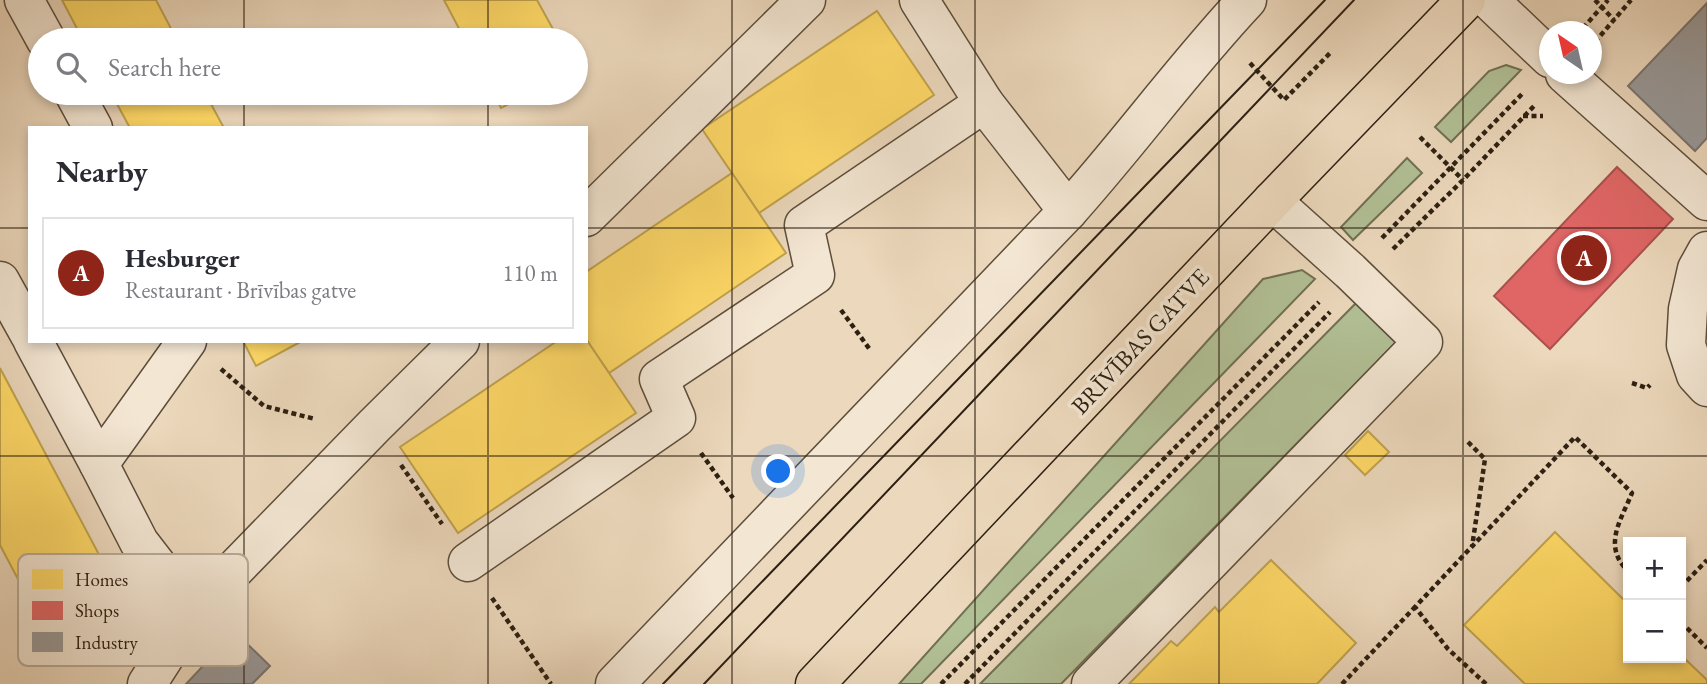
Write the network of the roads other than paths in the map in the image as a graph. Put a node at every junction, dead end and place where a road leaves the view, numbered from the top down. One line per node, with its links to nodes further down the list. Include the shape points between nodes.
1 (24, 0): 7 (street)
2 (806, 0): 16 (street)
3 (919, 0): 10 (street)
4 (1247, 0): 15 (street)
5 (1466, 0): 13 (highway, BRĪVĪBAS GATVE)
6 (1489, 0): 8 (street)
7 (39, 28)
8 (1539, 49)
9 (1577, 84): 14 (street)
10 (984, 103): 15 (street); 27 (street, via 804,225 815,275 659,380 677,418)
11 (81, 105): 12 (street)
12 (92, 126)
13 (1272, 201): 31 (highway, BRĪVĪBAS GATVE); 32 (street, via 1423,342)
14 (1707, 201)
15 (1068, 211): 30 (street)
16 (588, 214)
17 (1707, 251): 23 (street, via 1697,269 1688,309 1686,345 1696,375)
18 (0, 281): 19 (street)
19 (28, 331)
20 (34, 343): 24 (street)
21 (186, 343): 24 (street)
22 (458, 343): 26 (street)
23 (1707, 387)
24 (99, 464): 25 (street)
25 (148, 554)
26 (248, 555)
27 (468, 562)
28 (158, 666): 29 (street)
29 (147, 684)
30 (615, 684)
31 (815, 684)
32 (1091, 684)

